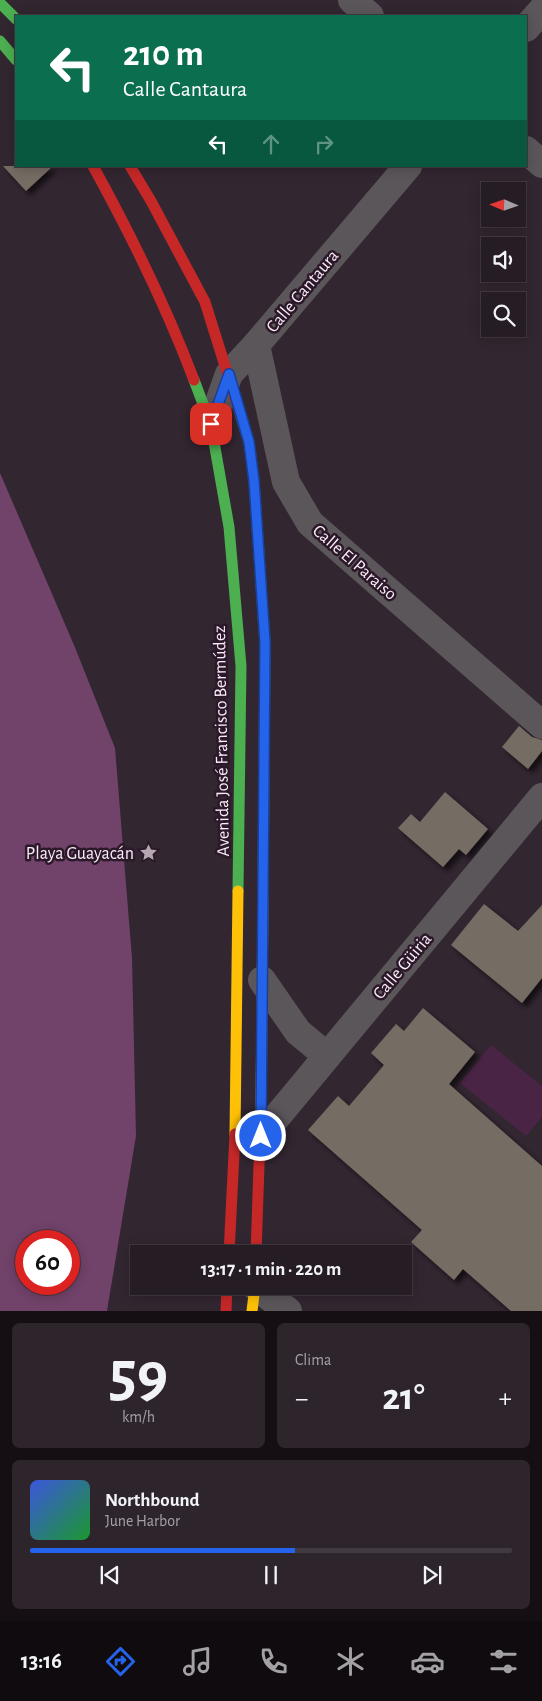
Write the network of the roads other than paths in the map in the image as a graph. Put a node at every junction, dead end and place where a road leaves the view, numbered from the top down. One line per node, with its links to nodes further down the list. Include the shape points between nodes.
1 (352, 0): 4 (street)
2 (0, 3): 5 (main road)
3 (542, 10): 6 (street)
4 (369, 15)
5 (15, 18)
6 (527, 27)
7 (0, 41): 8 (main road)
8 (15, 59)
9 (527, 151): 10 (street)
10 (542, 164)
11 (94, 167): 16 (main road, Avenida José Francisco Bermúdez, via 175,330)
12 (131, 167): 15 (main road, via 204,302)
13 (407, 167): 14 (street, Calle Cantaura)
14 (256, 345): 15 (street, Calle Cantaura); 17 (street, Calle El Paraiso, via 286,482 310,523)
15 (229, 374): 16 (street, Calle Cantaura); 19 (main road, via 249,442 265,642)
16 (211, 424): 22 (main road, Avenida José Francisco Bermúdez, via 230,527 241,666 235,1143)
17 (542, 725)
18 (542, 797): 20 (street, Calle Güiria)
19 (262, 980): 20 (street, via 298,1032); 21 (main road)
20 (327, 1056): 21 (street, Calle Güiria)
21 (261, 1136): 23 (main road)
22 (229, 1245)
23 (256, 1245)
24 (227, 1295): 27 (main road)
25 (254, 1295): 28 (main road)
26 (267, 1295): 29 (street)
27 (226, 1311)
28 (252, 1311)
29 (288, 1311)

